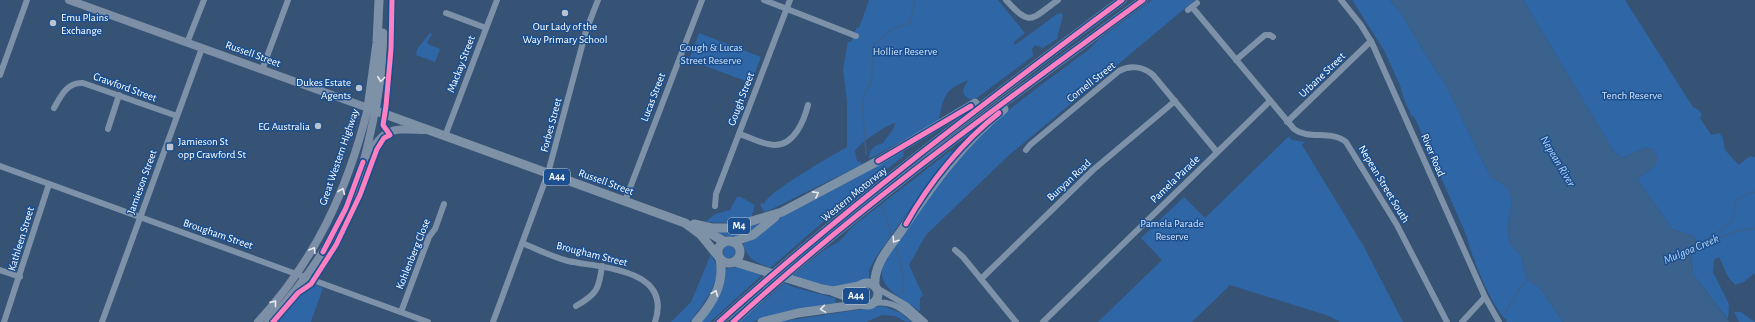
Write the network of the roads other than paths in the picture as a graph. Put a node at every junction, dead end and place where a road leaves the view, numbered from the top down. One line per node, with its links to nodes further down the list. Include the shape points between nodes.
1 (28, 0): 28 (street)
2 (69, 0): 26 (main road, Russell Street)
3 (204, 0): 26 (street)
4 (288, 0): 30 (street)
5 (379, 0): 37 (highway, Great Western Highway)
6 (384, 0): 37 (highway, Great Western Highway, one-way to 37, via 381,72)
7 (497, 0): 20 (street, Mackay Street)
8 (598, 0): 48 (street, Forbes Street, via 586,31)
9 (702, 0): 50 (street, Lucas Street)
10 (764, 0): 18 (street)
11 (790, 0): 18 (street, Gough Street)
12 (1006, 0): 13 (street, via 1022,17 1029,18)
13 (1058, 0)
14 (1122, 0): 21 (highway, Western Motorway / M4)
15 (1143, 0): 25 (highway, Western Motorway)
16 (1341, 0): 24 (street, River Road)
17 (1192, 6): 29 (street, Nepean Street South)
18 (786, 8): 22 (street); 42 (street, Gough Street)
19 (446, 13): 20 (street)
20 (486, 28): 43 (street, Mackay Street)
21 (1080, 33): 53 (highway, M4, one-way to 21, via 878,161 969,107 1053,47); 85 (highway, Western Motorway / M4, via 955,125 881,184)
22 (856, 36)
23 (1273, 37): 29 (street, via 1265,36)
24 (1371, 41): 39 (street, Urbane Street); 72 (street, River Road)
25 (1085, 42): 69 (highway, one-way to 69, via 1071,58 979,130 939,176 884,256 875,272); 86 (highway, Western Motorway, via 883,194)
26 (188, 43): 27 (main road, Russell Street)
27 (202, 48): 30 (main road, Russell Street); 38 (street, Jamieson Street)
28 (2, 60): 31 (street)
29 (1236, 60): 33 (street, Nepean Street South)
30 (262, 70): 37 (main road, Russell Street)
31 (0, 75)
32 (119, 95): 36 (street, Crawford Street, via 79,83 67,88); 38 (street, Crawford Street); 40 (street)
33 (1270, 101): 39 (street, Nepean Street South); 45 (street, Pamela Parade)
34 (1175, 102): 44 (street, Cornell Street, via 1149,72 1138,68 1126,68 1119,71); 45 (street, Cornell Street); 66 (street, Bunyan Road, via 1093,170)
35 (808, 105): 42 (street, via 799,128 783,144 771,145)
36 (54, 108)
37 (372, 110): 41 (highway, Russell Street / A44); 46 (main road, Great Western Highway); 63 (main road, Great Western Highway, one-way to 37, via 334,210)
38 (177, 116): 54 (street, Jamieson Street)
39 (1287, 122): 92 (street, Nepean Street South, via 1299,132 1340,138 1346,142 1397,224)
40 (108, 129)
41 (429, 130): 43 (highway, Russell Street / A44); 46 (main road, Russell Street, via 388,131 378,140)
42 (739, 134): 52 (street, Gough Street, via 716,194)
43 (445, 136): 48 (highway, Russell Street / A44)
44 (1026, 150)
45 (1217, 152): 91 (street, Pamela Parade)
46 (363, 162): 65 (main road, Great Western Highway, via 357,184 340,222)
47 (0, 166): 49 (street, Brougham Street)
48 (548, 173): 50 (highway, Russell Street / A44); 57 (street, Forbes Street)
49 (49, 184): 54 (street, Brougham Street); 64 (street, Kathleen Street)
50 (625, 201): 55 (highway, Russell Street / A44)
51 (444, 204): 76 (street, Kohlenberg Close)
52 (715, 206)
53 (782, 212): 55 (highway, M4, via 728,228); 56 (highway, M4, via 753,234)
54 (140, 217): 63 (street, Brougham Street); 78 (street, Jamieson Street)
55 (689, 224): 56 (highway, Russell Street / A44); 59 (highway, Russell Street / A44)
56 (729, 242): 59 (highway, via 719,248); 60 (highway, A44, via 738,246)
57 (522, 243): 61 (street, Brougham Street, via 566,260); 82 (street, Forbes Street)
58 (955, 250): 66 (street)
59 (719, 258): 60 (highway, via 727,263); 84 (highway, one-way to 59, via 718,289 722,272)
60 (737, 258): 71 (highway, A44, via 802,284)
61 (602, 266): 70 (street, Brougham Street, via 633,275); 75 (street, via 595,293)
62 (0, 270): 64 (street)
63 (298, 273): 65 (street, Brougham Street); 79 (main road, Great Western Highway, one-way to 63)
64 (20, 277): 77 (street, Kathleen Street)
65 (306, 277): 76 (street, Brougham Street); 80 (main road, Great Western Highway)
66 (981, 279): 90 (street)
67 (658, 284): 70 (street)
68 (859, 286): 69 (highway, A44, via 869,282); 71 (highway, A44); 73 (highway, A44, via 856,295)
69 (876, 287): 74 (highway, A44, via 878,298); 89 (street, via 906,305)
70 (653, 290): 83 (street, via 658,307)
71 (833, 291): 73 (highway, A44)
72 (1485, 297): 93 (street); 94 (street, River Road)
73 (860, 302): 74 (highway, A44, via 868,305); 87 (highway, one-way to 87)
74 (874, 303): 88 (street, via 893,304)
75 (576, 306)
76 (401, 312): 81 (street, Brougham Street)
77 (4, 322)
78 (102, 322)
79 (258, 322)
80 (268, 322)
81 (428, 322)
82 (493, 322)
83 (655, 322)
84 (696, 322)
85 (719, 322)
86 (732, 322)
87 (762, 322)
88 (917, 322)
89 (925, 322)
90 (1016, 322)
91 (1043, 322)
92 (1447, 322)
93 (1462, 322)
94 (1499, 322)

